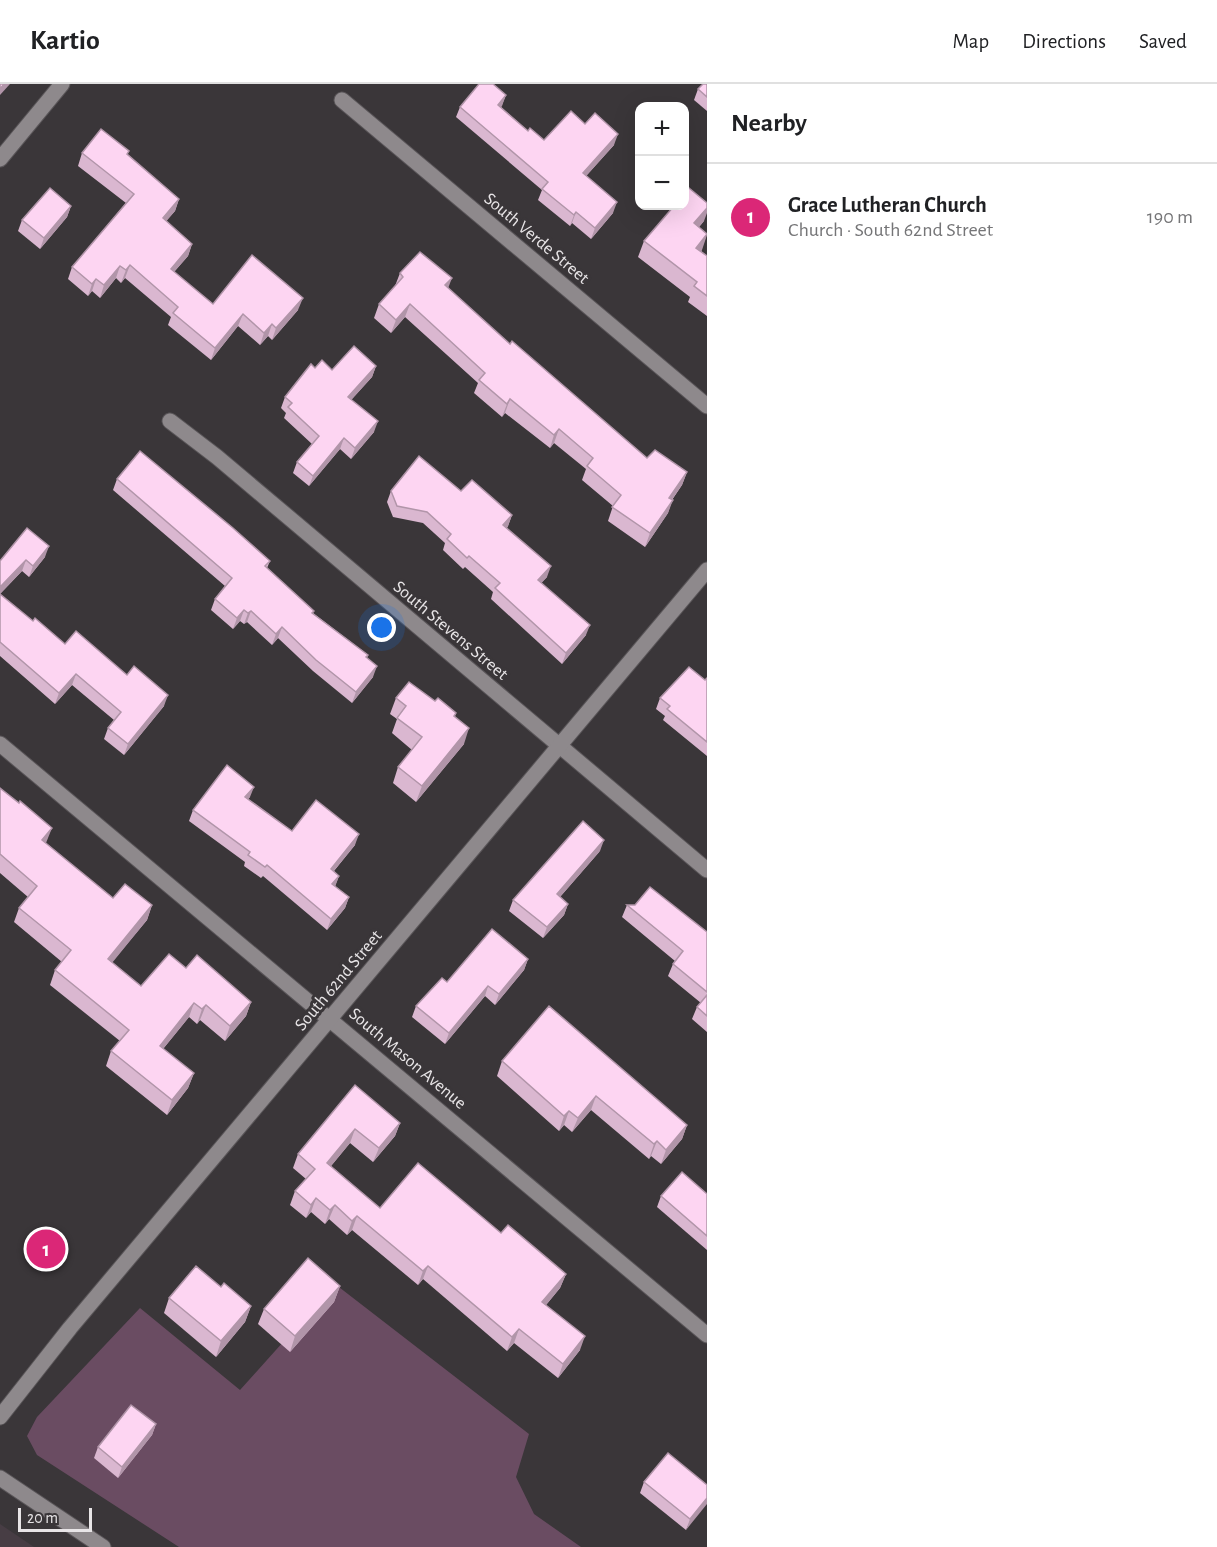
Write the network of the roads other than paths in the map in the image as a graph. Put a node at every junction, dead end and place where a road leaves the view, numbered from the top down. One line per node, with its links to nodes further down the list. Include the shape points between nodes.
1 (62, 84): 3 (street)
2 (342, 100): 4 (street, South Verde Street)
3 (0, 159)
4 (707, 406)
5 (170, 421): 8 (street, South Stevens Street)
6 (707, 570): 8 (street, South 62nd Street)
7 (0, 744): 10 (street, South Mason Avenue)
8 (559, 748): 9 (street, South Stevens Street); 10 (street, South 62nd Street)
9 (707, 870)
10 (330, 1019): 11 (street, South Mason Avenue); 12 (street, South 62nd Street)
11 (707, 1335)
12 (0, 1417)
13 (0, 1478): 14 (street)
14 (103, 1547)

